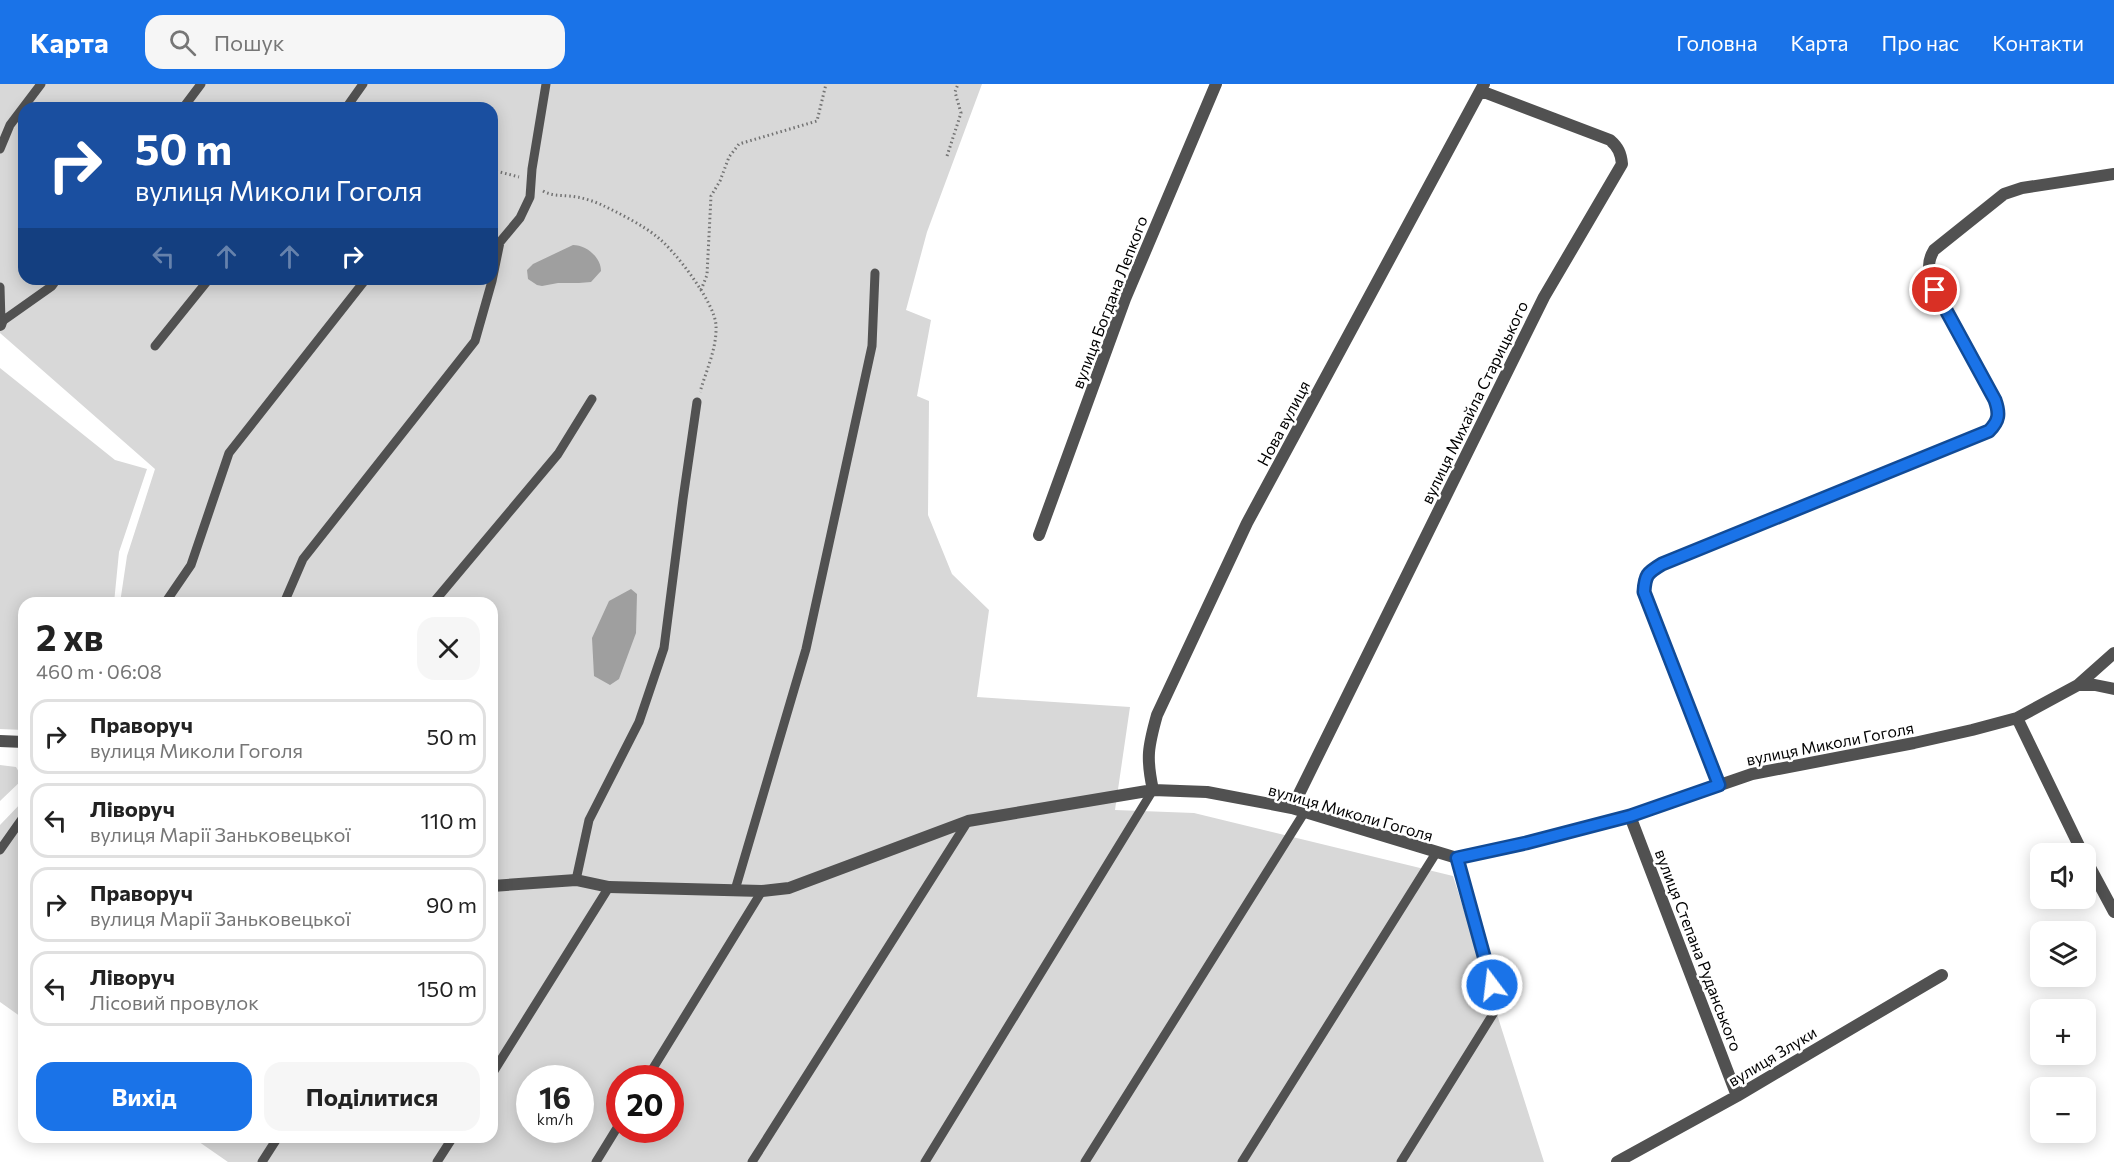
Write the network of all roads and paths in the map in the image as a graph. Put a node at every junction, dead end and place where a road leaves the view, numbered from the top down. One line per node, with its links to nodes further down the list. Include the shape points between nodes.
1 (41, 84): 9 (lane)
2 (201, 84): 10 (lane)
3 (363, 84): 11 (lane)
4 (546, 84): 17 (lane)
5 (826, 84): 25 (path, via 817,121 739,144 729,157 711,196 707,275)
6 (958, 84): 14 (path, via 955,92 961,113)
7 (1216, 84): 30 (street, вулиця Богдана Лепкого, via 1125,300)
8 (1483, 87): 41 (street, Нова вулиця, via 1232,555 1157,716 1148,746); 42 (street, вулиця Михайла Старицького, via 1610,140 1621,154 1622,164 1544,297)
9 (27, 102)
10 (188, 102)
11 (350, 102)
12 (18, 114): 13 (lane)
13 (0, 149)
14 (947, 156)
15 (498, 172): 17 (path)
16 (2114, 174): 40 (street, via 2004,194 1934,250 1929,259 1935,290 1995,400 1999,412 1989,431 1648,572 1644,592)
17 (531, 183): 18 (lane, via 530,197 520,218 500,242); 25 (path, via 551,196 576,197 603,206 655,235)
18 (498, 252)
19 (875, 273): 54 (lane, via 872,346 806,649)
20 (53, 285): 26 (lane)
21 (204, 285): 27 (lane)
22 (361, 285): 31 (lane, via 230,453 191,565)
23 (491, 285): 32 (lane, via 475,341 303,559)
24 (0, 287): 26 (lane)
25 (701, 290): 29 (path, via 711,306 716,337)
26 (1, 323)
27 (155, 346)
28 (592, 399): 33 (lane, via 558,454)
29 (697, 402): 51 (lane, via 664,648 639,722 589,820)
30 (1039, 535)
31 (169, 597)
32 (287, 597)
33 (438, 597)
34 (2114, 652): 35 (street, вулиця Миколи Гоголя)
35 (2078, 685): 36 (street); 37 (street, вулиця Миколи Гоголя)
36 (2114, 689)
37 (2017, 718): 40 (street, вулиця Миколи Гоголя, via 1914,743 1752,774); 46 (street)
38 (0, 741): 39 (street)
39 (18, 742)
40 (1719, 785): 43 (street, вулиця Миколи Гоголя)
41 (1153, 790): 42 (street, вулиця Миколи Гоголя, via 1207,792); 44 (street, вулиця Миколи Гоголя); 68 (lane)
42 (1298, 810): 48 (street, вулиця Миколи Гоголя); 69 (lane)
43 (1630, 816): 49 (street, вулиця Миколи Гоголя); 60 (street, вулиця Степана Руданського)
44 (968, 821): 55 (street, вулиця Миколи Гоголя, via 789,888); 67 (lane)
45 (18, 824): 47 (lane)
46 (2078, 843)
47 (0, 850)
48 (1436, 853): 49 (street, вулиця Миколи Гоголя); 70 (lane)
49 (1457, 858): 71 (lane, via 1498,1006)
50 (2096, 878): 56 (street)
51 (576, 880): 52 (street, вулиця Миколи Гоголя); 53 (street, вулиця Миколи Гоголя)
52 (498, 886)
53 (609, 887): 54 (street, вулиця Миколи Гоголя); 58 (lane)
54 (735, 890): 55 (street, вулиця Миколи Гоголя)
55 (762, 891): 59 (lane)
56 (2114, 912)
57 (1942, 975): 60 (street, вулиця Злуки)
58 (498, 1064)
59 (655, 1065)
60 (1737, 1096): 72 (street, вулиця Злуки)
61 (274, 1143): 64 (lane)
62 (449, 1143): 65 (lane)
63 (608, 1143): 66 (lane)
64 (262, 1162)
65 (437, 1162)
66 (596, 1162)
67 (752, 1162)
68 (925, 1162)
69 (1084, 1162)
70 (1242, 1162)
71 (1401, 1162)
72 (1617, 1162)

